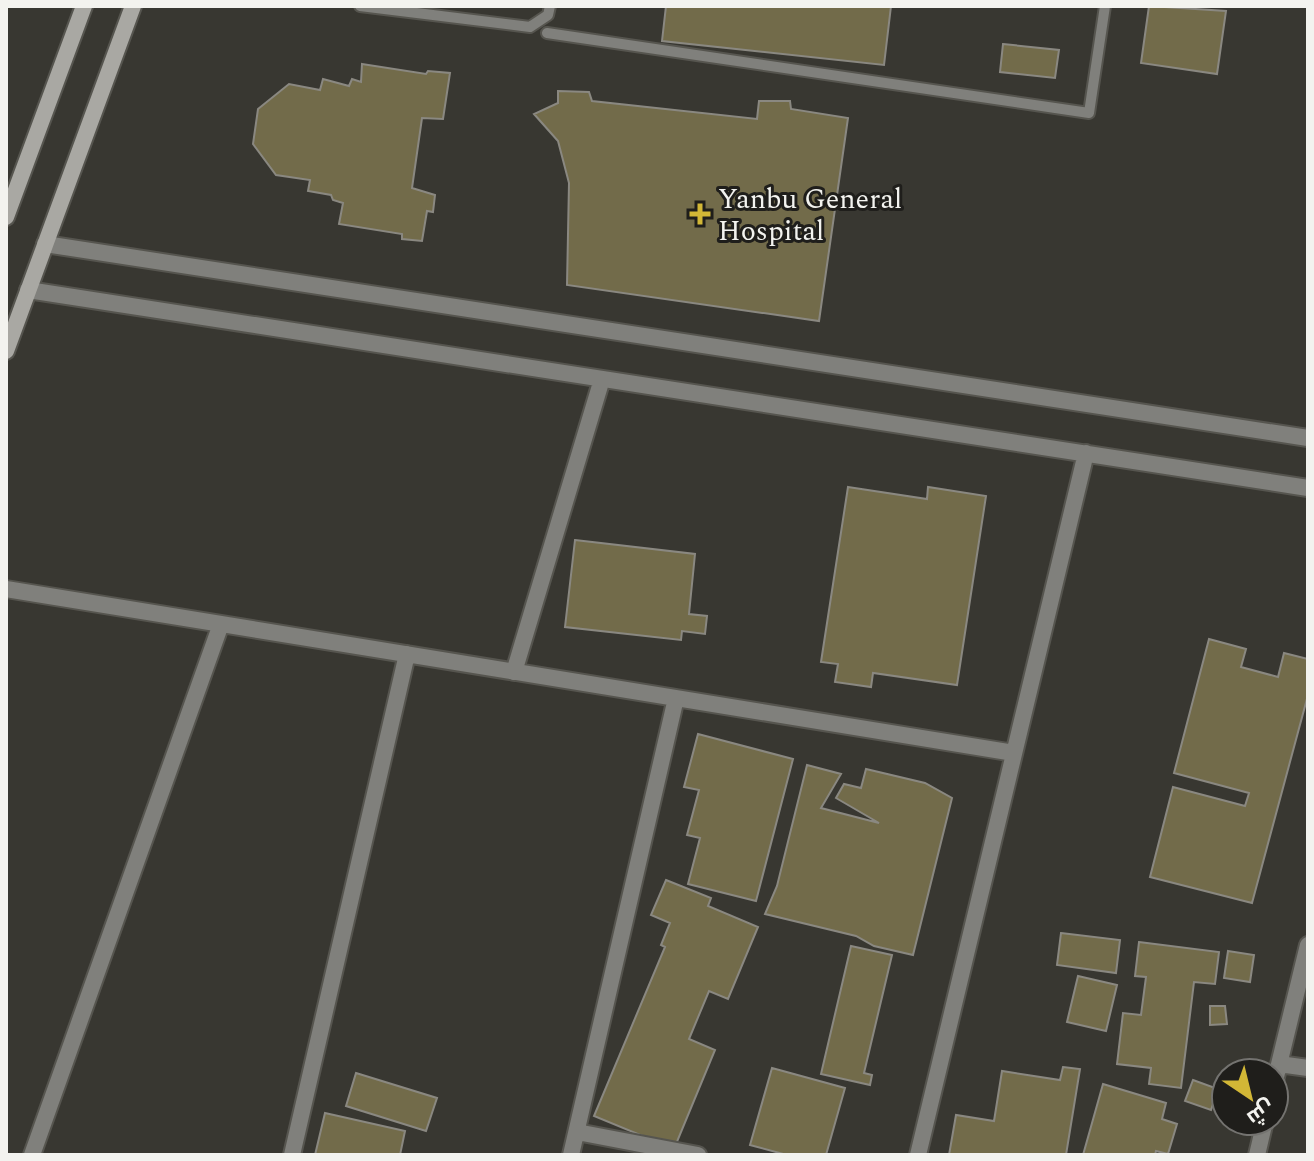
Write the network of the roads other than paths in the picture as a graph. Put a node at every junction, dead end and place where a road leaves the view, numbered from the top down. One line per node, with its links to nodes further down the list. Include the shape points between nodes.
1 (84, 6): 7 (main road)
2 (133, 6): 8 (main road)
3 (360, 6): 4 (lane, via 530,27 548,15)
4 (550, 6)
5 (1105, 6): 6 (lane, via 1089,113)
6 (547, 33)
7 (6, 217)
8 (45, 244): 9 (main road); 12 (street)
9 (28, 290): 10 (main road); 11 (street)
10 (6, 351)
11 (602, 379): 13 (street); 18 (street)
12 (1308, 438)
13 (1086, 453): 14 (street); 20 (street)
14 (1308, 488)
15 (6, 589): 16 (street)
16 (221, 624): 17 (street); 24 (street)
17 (407, 654): 18 (street); 25 (street)
18 (514, 672): 19 (street)
19 (676, 698): 20 (street); 23 (street)
20 (1014, 753): 28 (street)
21 (1308, 945): 22 (street)
22 (1281, 1057)
23 (577, 1132): 26 (street); 27 (street)
24 (32, 1155)
25 (292, 1155)
26 (571, 1155)
27 (698, 1155)
28 (918, 1155)

